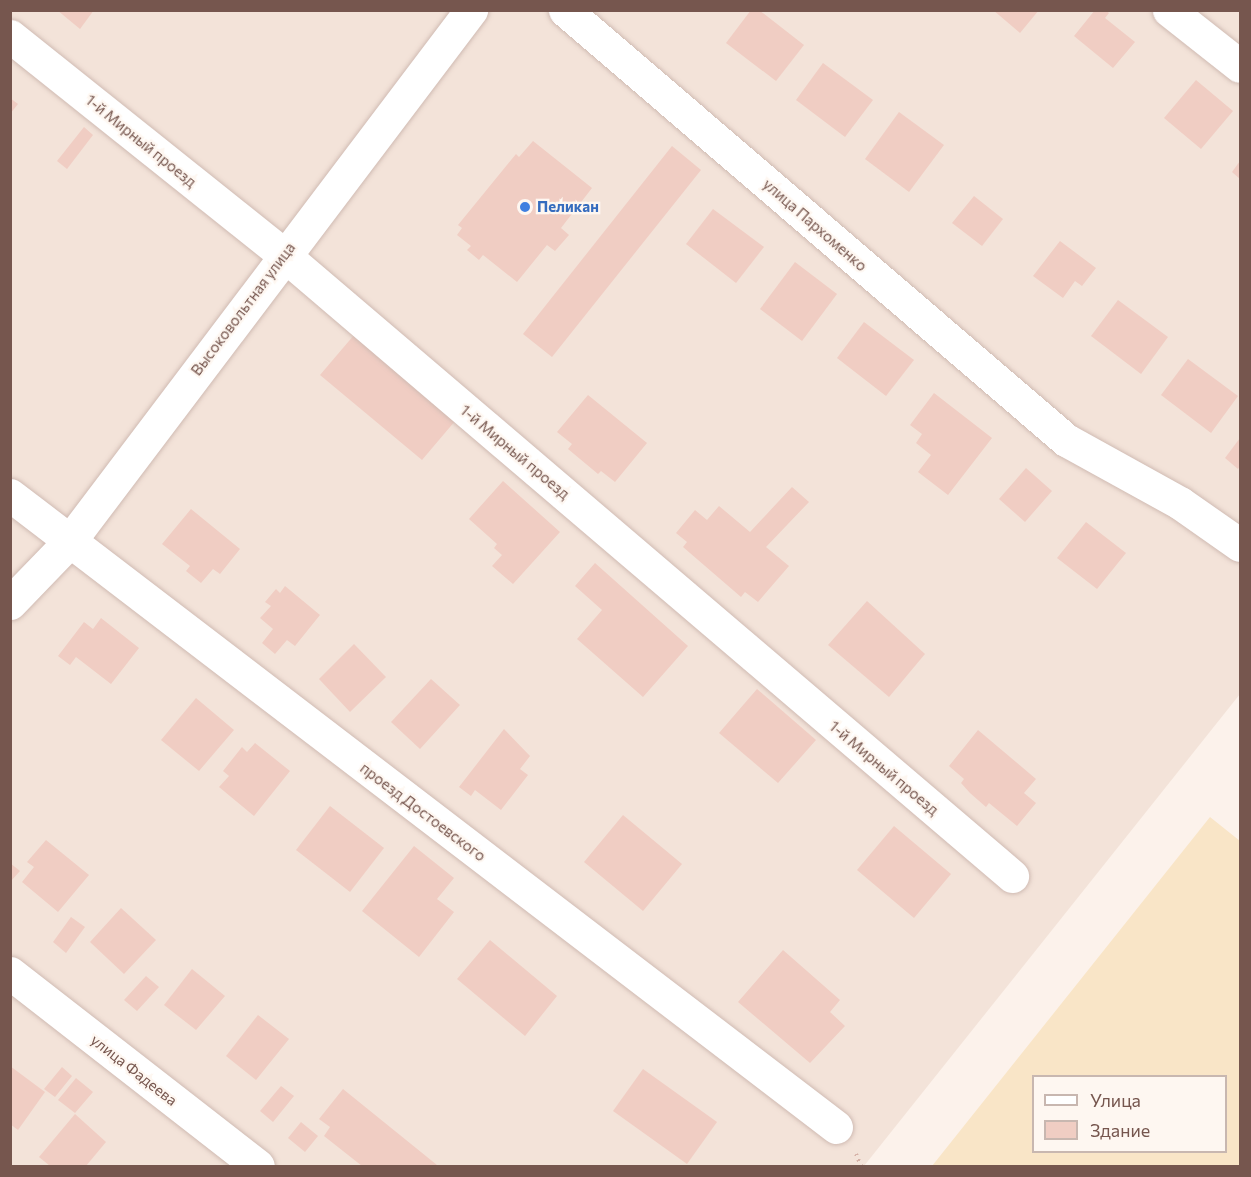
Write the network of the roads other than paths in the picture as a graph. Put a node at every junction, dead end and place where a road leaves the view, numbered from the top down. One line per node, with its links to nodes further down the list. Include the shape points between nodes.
1 (471, 10): 6 (street, Высоковольтная улица)
2 (565, 10): 9 (street, улица Пархоменко, via 1066,440 1180,503)
3 (1169, 10): 5 (street)
4 (10, 36): 6 (street, 1-й Мирный проезд)
5 (1240, 66)
6 (284, 255): 8 (street, Высоковольтная улица); 11 (street, 1-й Мирный проезд)
7 (10, 495): 8 (street, проезд Достоевского)
8 (69, 542): 10 (street, Высоковольтная улица); 13 (street, проезд Достоевского)
9 (1240, 545)
10 (10, 603)
11 (1012, 876)
12 (10, 973): 14 (street, улица Фадеева)
13 (836, 1128)
14 (258, 1167)

